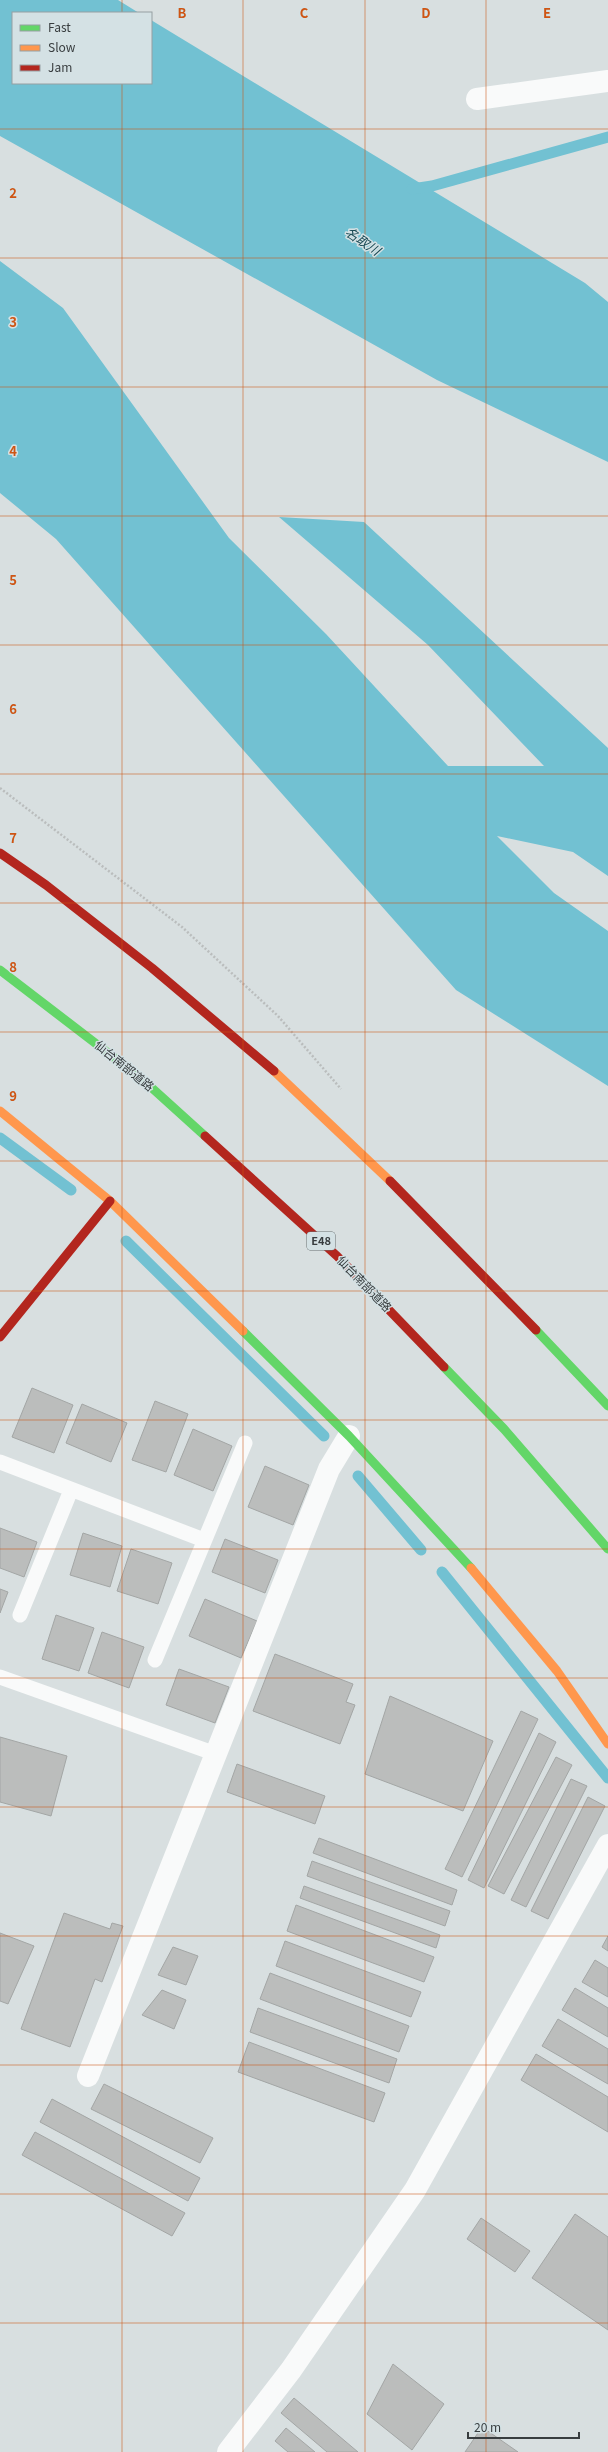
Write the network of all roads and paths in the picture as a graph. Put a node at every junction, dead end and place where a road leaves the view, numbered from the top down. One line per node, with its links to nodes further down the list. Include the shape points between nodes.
1 (608, 81): 2 (street)
2 (477, 99)
3 (0, 788): 6 (path, via 182,927 278,1016)
4 (0, 853): 10 (main road, via 140,958 254,1052 396,1187)
5 (0, 970): 16 (main road, 仙台南部道路 / E48, via 142,1079 337,1256 504,1429)
6 (344, 1092)
7 (0, 1111): 8 (main road)
8 (110, 1201): 9 (main road); 11 (main road)
9 (0, 1337)
10 (608, 1406)
11 (349, 1436): 20 (main road, via 457,1551 557,1671); 21 (street, via 328,1468)
12 (245, 1443): 15 (lane)
13 (0, 1462): 14 (lane)
14 (71, 1490): 15 (lane); 17 (lane)
15 (204, 1540): 18 (lane)
16 (608, 1549)
17 (20, 1615)
18 (155, 1660)
19 (0, 1677): 21 (lane)
20 (608, 1744)
21 (216, 1754): 23 (street)
22 (608, 1845): 24 (street, via 416,2190 291,2370)
23 (88, 2076)
24 (228, 2452)

